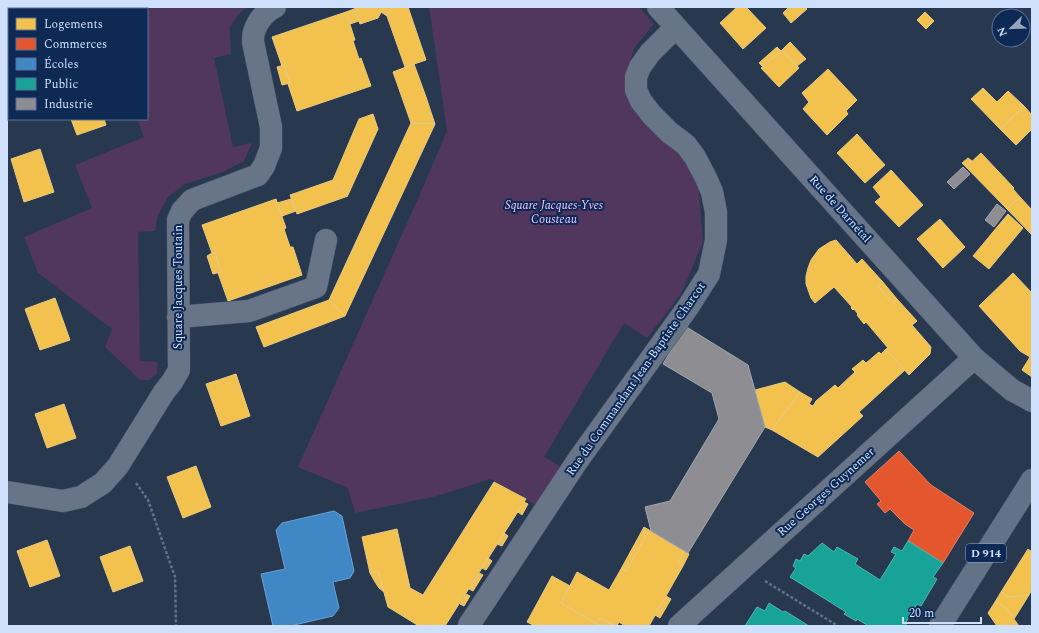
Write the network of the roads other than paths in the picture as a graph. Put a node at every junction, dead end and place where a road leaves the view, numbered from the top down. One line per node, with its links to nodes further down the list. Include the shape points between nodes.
1 (275, 7): 5 (street, Square Jacques Toutain, via 259,20 253,33 271,127 271,148 258,175 192,200 182,211 178,220)
2 (658, 7): 3 (street, Rue de Darnétal)
3 (676, 27): 6 (street, Rue de Darnétal); 10 (street, Rue du Commandant Jean-Baptiste Charcot, via 640,67 636,77 636,90 652,115 686,145 695,157 712,192 716,212 716,240 709,274 578,460)
4 (326, 240): 5 (street, via 316,287 249,311)
5 (178, 317): 9 (street, Square Jacques Toutain, via 179,370 118,466 103,483 81,497 63,501)
6 (974, 358): 7 (street, Rue de Darnétal, via 1012,390); 11 (street, Rue Georges Guynemer)
7 (1032, 401)
8 (1032, 480): 12 (main road, D 914)
9 (7, 492)
10 (469, 626)
11 (679, 626)
12 (940, 626)

